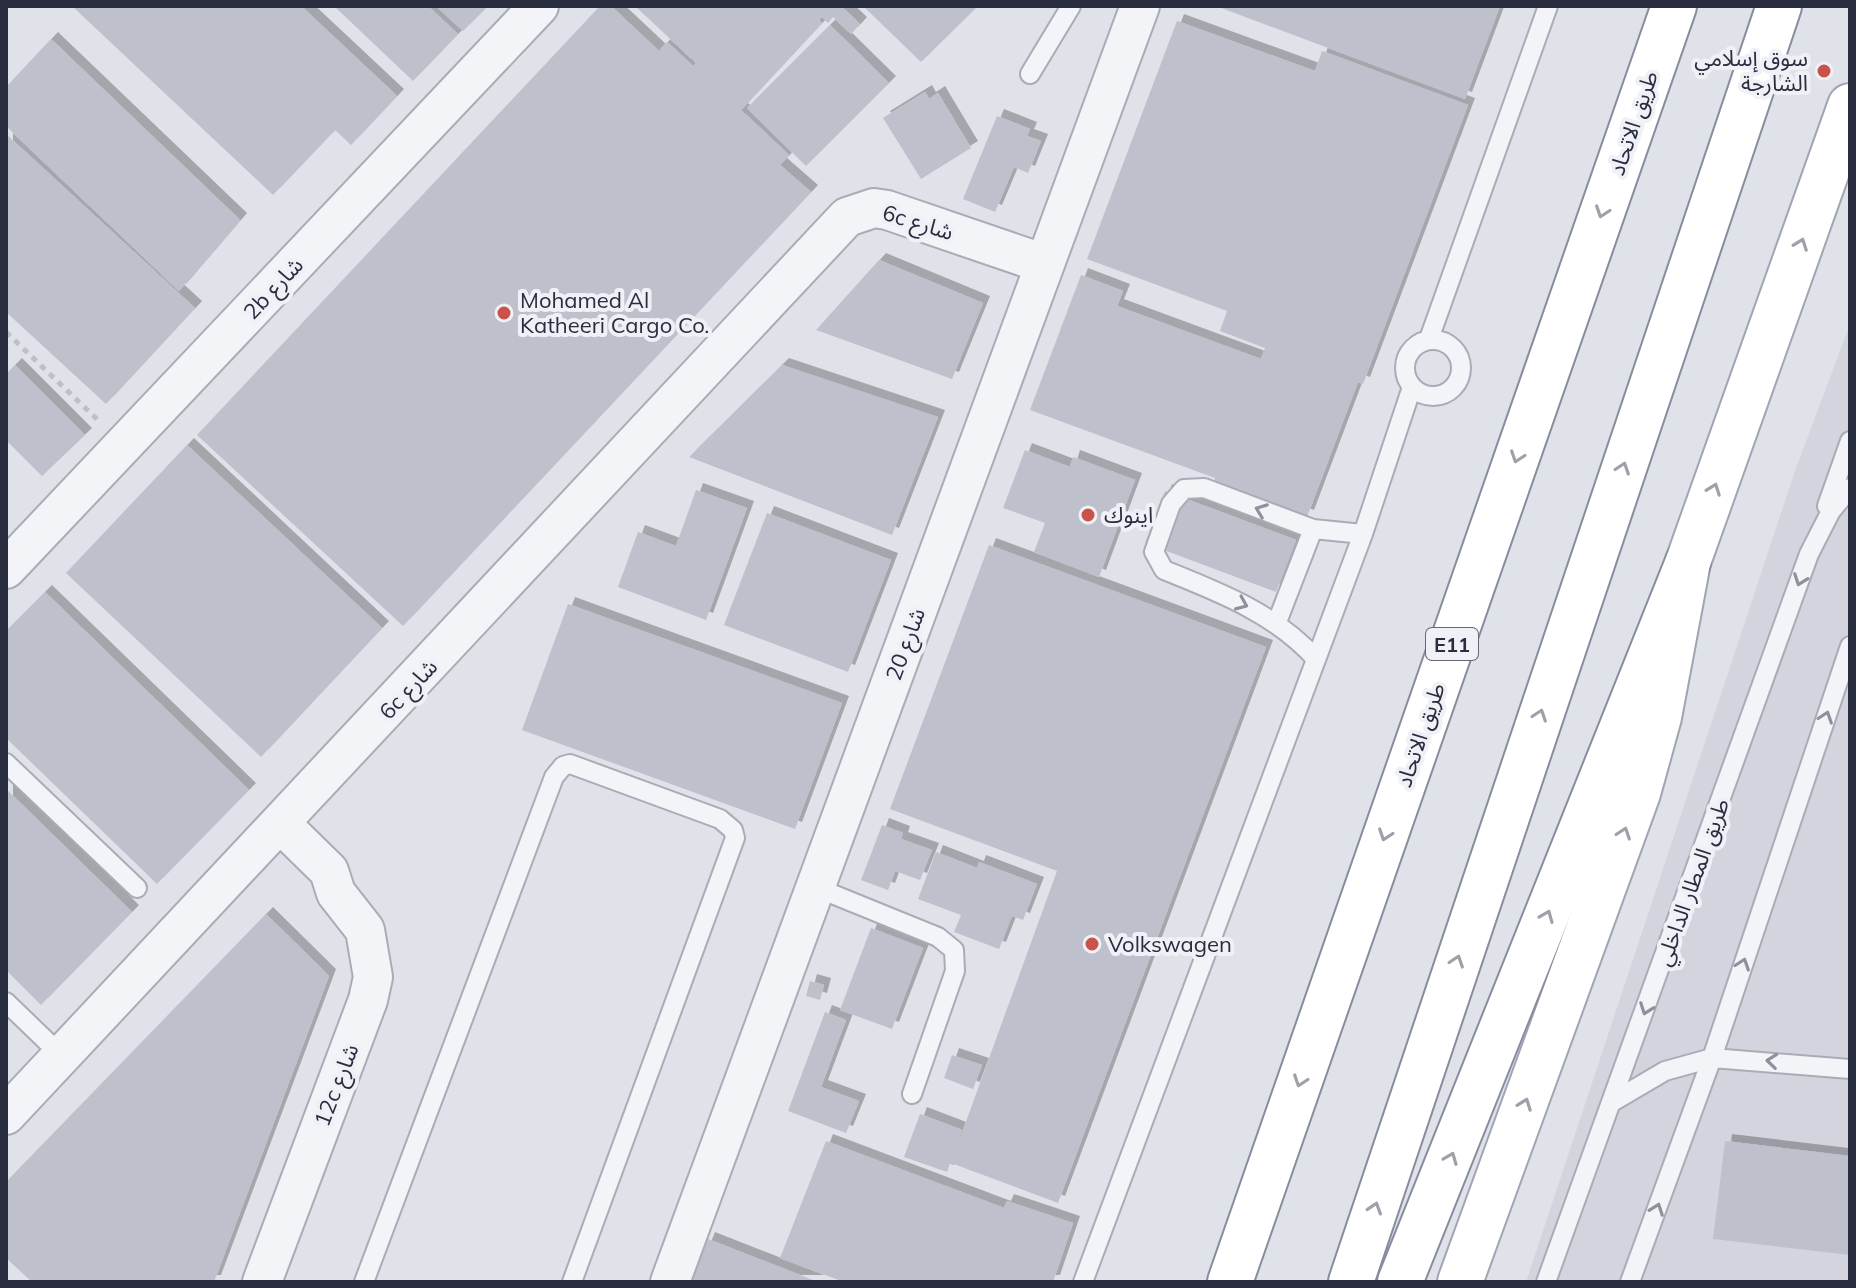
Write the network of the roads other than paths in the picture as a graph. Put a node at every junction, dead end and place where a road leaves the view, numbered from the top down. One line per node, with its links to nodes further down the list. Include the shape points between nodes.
1 (539, 6): 18 (street, 2b شارع)
2 (1071, 6): 7 (lane)
3 (1140, 6): 9 (street, شارع 20)
4 (1548, 6): 10 (lane)
5 (1674, 6): 39 (main road, طريق الاتحاد / E11, one-way to 39)
6 (1779, 6): 40 (main road, one-way to 6)
7 (1030, 74)
8 (1850, 106): 17 (main road, one-way to 8)
9 (1042, 274): 23 (street, 6c شارع, via 895,234 849,238 808,262); 24 (street, شارع 20)
10 (1429, 339): 11 (lane, via 1419,342 1406,358 1406,379); 11 (lane, via 1456,349 1460,377 1439,396)
11 (1412, 387): 16 (lane)
12 (1850, 441): 15 (lane)
13 (1850, 488): 15 (lane, طريق المطار الداخلي)
14 (1313, 529): 16 (lane); 19 (lane); 19 (lane, one-way to 19, via 1204,488 1184,489 1171,504 1154,552 1156,562)
15 (1818, 531): 31 (lane, طريق المطار الداخلي, one-way to 31)
16 (1363, 534): 21 (lane)
17 (1688, 562): 41 (main road, one-way to 17); 42 (main road, one-way to 17, via 1638,793 1673,655)
18 (6, 569)
19 (1277, 622): 21 (lane)
20 (1850, 646): 28 (lane, one-way to 20)
21 (1316, 659): 38 (lane)
22 (6, 763): 25 (lane)
23 (272, 834): 27 (street, 6c شارع); 34 (street, 12c شارع, via 314,888 336,893 365,930 373,977)
24 (815, 887): 30 (lane, via 938,937 954,950 955,971); 37 (street, شارع 20)
25 (137, 888)
26 (6, 1002): 27 (lane)
27 (62, 1056): 32 (street, 6c شارع)
28 (1712, 1058): 29 (lane, one-way to 28); 31 (lane, via 1665,1071); 43 (lane, one-way to 28)
29 (1850, 1069)
30 (912, 1094)
31 (1614, 1101): 33 (lane, طريق المطار الداخلي)
32 (6, 1115)
33 (1547, 1281)
34 (262, 1282)
35 (364, 1282): 36 (lane, via 554,777 570,764 720,819 735,838)
36 (572, 1282)
37 (670, 1282)
38 (1083, 1282)
39 (1230, 1282)
40 (1351, 1282)
41 (1400, 1282)
42 (1460, 1282)
43 (1630, 1282)

